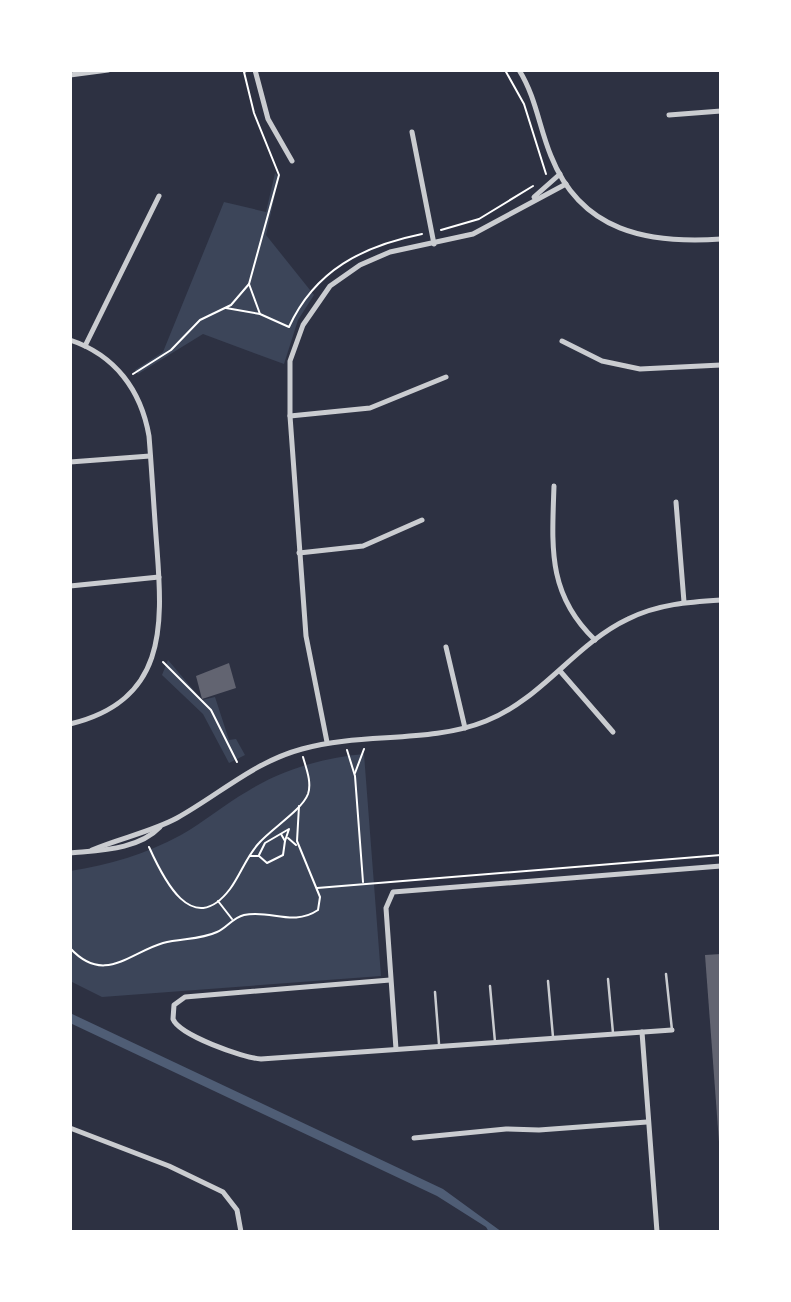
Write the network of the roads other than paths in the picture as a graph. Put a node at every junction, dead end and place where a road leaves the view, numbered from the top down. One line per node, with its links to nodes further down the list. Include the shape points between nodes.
1 (108, 70): 4 (street)
2 (253, 70): 8 (street, via 268,119)
3 (519, 70): 9 (street, via 535,100)
4 (70, 75)
5 (721, 111): 6 (street)
6 (669, 115)
7 (412, 132): 14 (street)
8 (292, 161)
9 (560, 174): 10 (street); 12 (street)
10 (566, 184): 12 (street); 13 (street, via 593,212 635,234 674,242)
11 (159, 196): 17 (street)
12 (529, 202): 14 (street, via 488,227)
13 (721, 239)
14 (434, 244): 20 (street, via 373,258 345,274 319,299 303,325 290,362)
15 (70, 340): 17 (street)
16 (562, 341): 18 (street, via 602,361 640,369)
17 (85, 346): 21 (street, via 126,378 144,414)
18 (721, 365)
19 (446, 377): 20 (street, via 370,408)
20 (290, 416): 26 (street)
21 (150, 456): 22 (street); 27 (street)
22 (70, 461)
23 (554, 486): 31 (street, via 555,573 565,600)
24 (676, 502): 30 (street)
25 (422, 520): 26 (street, via 363,546)
26 (299, 553): 37 (street, via 307,646)
27 (159, 577): 28 (street); 34 (street, via 160,628 145,673 110,708)
28 (70, 586)
29 (721, 600): 30 (street)
30 (684, 602): 31 (street, via 642,612)
31 (595, 640): 33 (street)
32 (446, 647): 35 (street)
33 (560, 671): 35 (street, via 519,705); 36 (street)
34 (70, 724)
35 (465, 728): 37 (street)
36 (613, 732)
37 (327, 742): 38 (street, via 257,766)
38 (160, 827): 39 (street); 39 (street, via 146,839 126,846)
39 (92, 850): 40 (street)
40 (70, 853)
41 (721, 866): 44 (street, via 395,891 386,905)
42 (666, 974): 48 (lane)
43 (608, 979): 50 (lane)
44 (390, 981): 54 (street); 54 (street, via 185,997 174,1004 173,1019 178,1028 253,1058)
45 (548, 981): 51 (lane)
46 (490, 986): 52 (lane)
47 (435, 992): 53 (lane)
48 (672, 1030): 49 (street)
49 (642, 1032): 50 (street); 55 (street)
50 (612, 1033): 51 (street)
51 (553, 1038): 52 (street)
52 (495, 1042): 53 (street)
53 (439, 1046): 54 (street)
54 (396, 1049)
55 (647, 1122): 57 (street); 59 (street)
56 (70, 1128): 58 (street, via 223,1192 237,1210)
57 (414, 1138)
58 (241, 1232)
59 (657, 1232)

